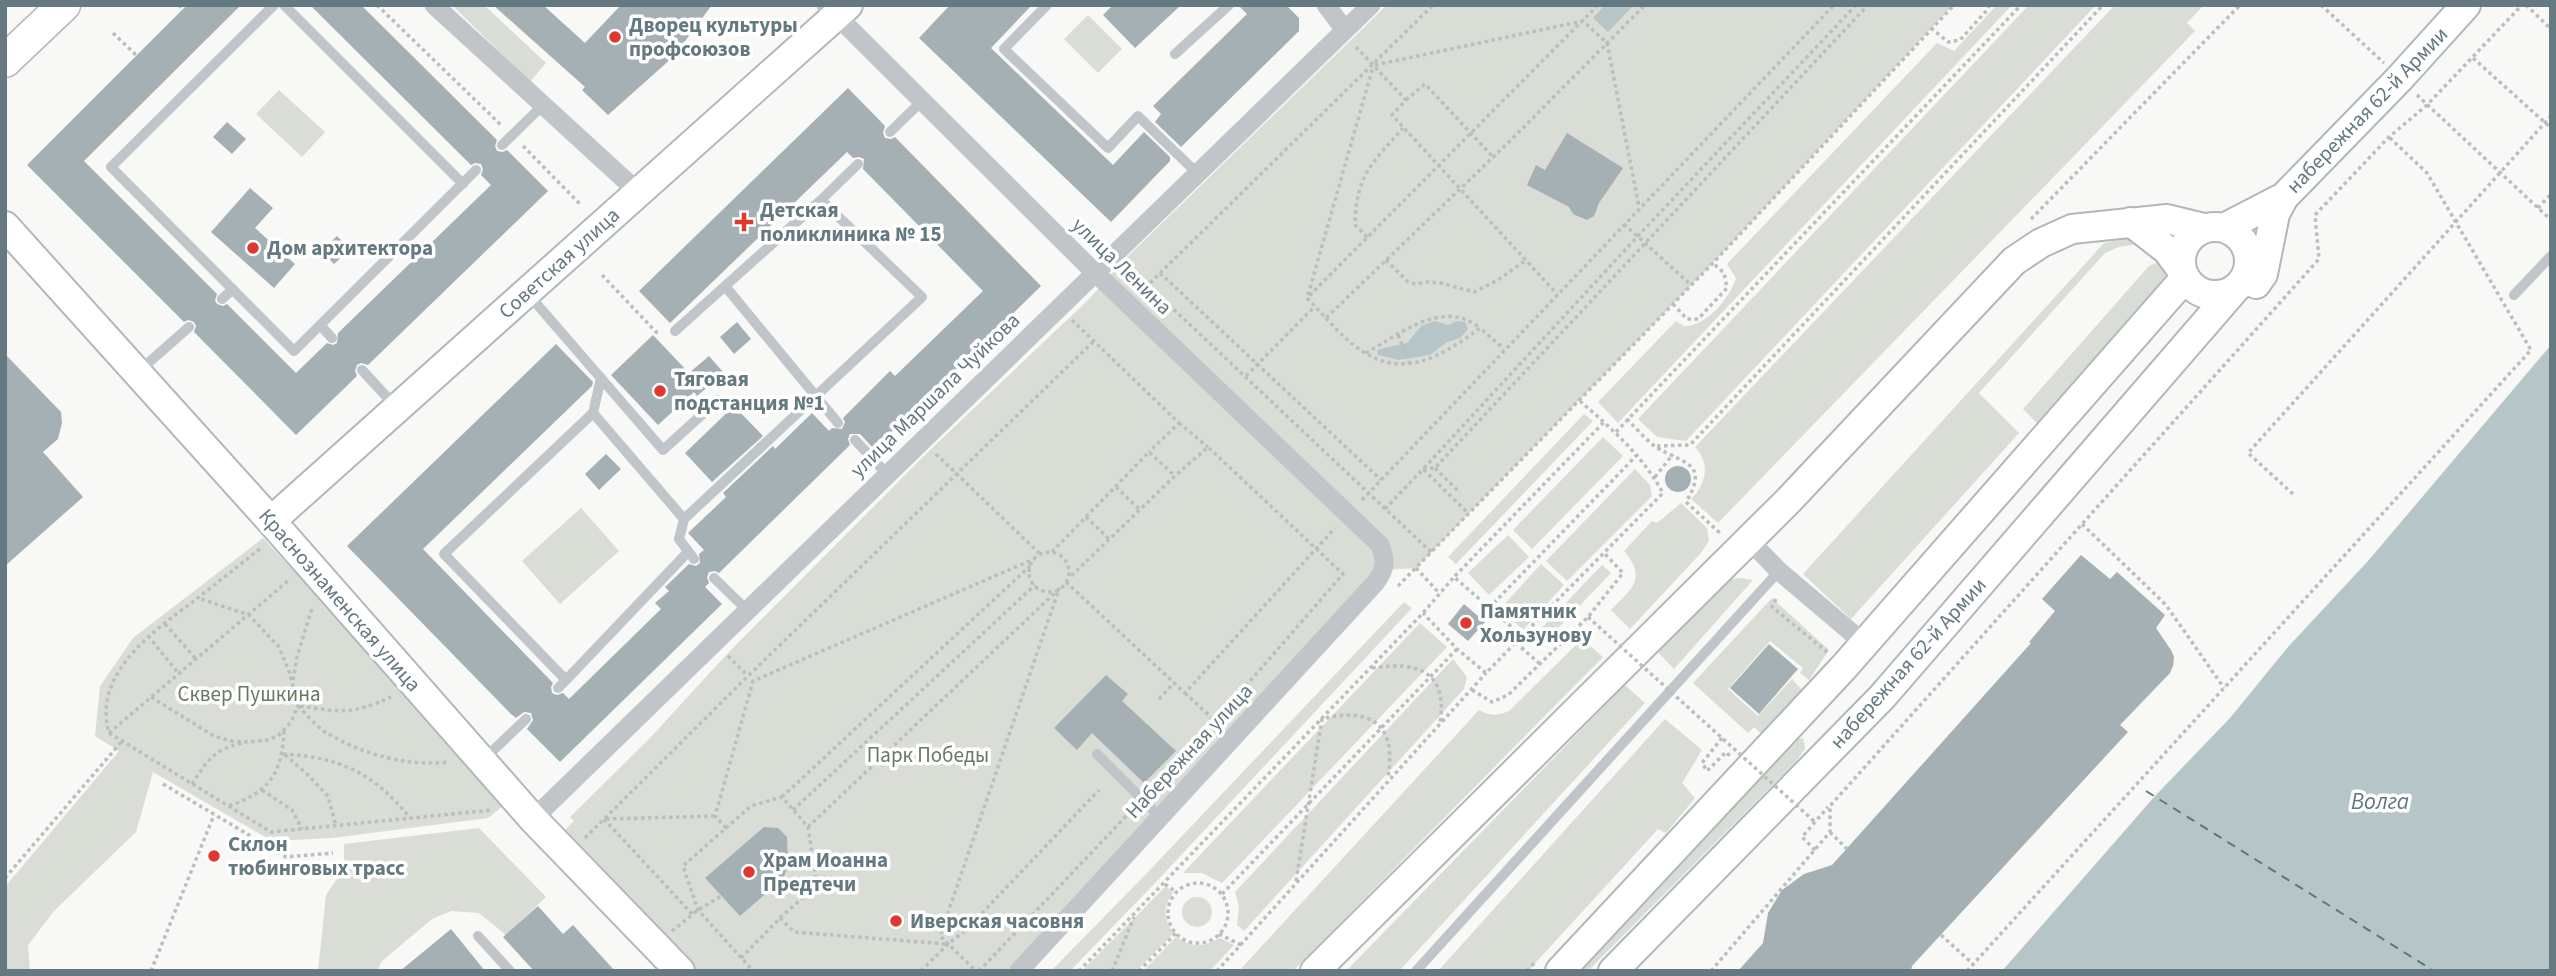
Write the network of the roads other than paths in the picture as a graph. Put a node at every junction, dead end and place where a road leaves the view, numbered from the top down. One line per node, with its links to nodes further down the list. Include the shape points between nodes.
1 (64, 5): 13 (main road)
2 (274, 5): 35 (lane, via 111,167)
3 (285, 5): 22 (lane)
4 (434, 5): 15 (street)
5 (1047, 5): 21 (lane, via 1004,49 1108,148 1138,116)
6 (1229, 5): 12 (lane)
7 (1326, 5): 11 (street)
8 (1371, 5): 11 (street, улица Маршала Чуйкова)
9 (2466, 5): 20 (main road, набережная 62-й Армии)
10 (837, 9): 14 (street, улица Ленина); 23 (main road, Советская улица)
11 (1349, 36): 21 (street, улица Маршала Чуйкова)
12 (1175, 54)
13 (5, 61)
14 (922, 101): 16 (lane); 32 (street, улица Ленина)
15 (543, 105): 17 (lane); 23 (street)
16 (890, 132)
17 (502, 145)
18 (858, 164): 24 (lane)
19 (476, 170): 22 (lane)
20 (2310, 170): 25 (main road, набережная 62-й Армии); 26 (main road, via 2216,210)
21 (1197, 173): 32 (street, улица Маршала Чуйкова)
22 (463, 184): 40 (lane)
23 (638, 192): 37 (main road, Советская улица)
24 (821, 200): 34 (lane); 48 (lane, via 922,297)
25 (2280, 206): 29 (main road, набережная 62-й Армии); 30 (main road); 43 (main road, via 2263,274 2236,312)
26 (2166, 219): 27 (main road); 29 (main road)
27 (2117, 223): 33 (main road, via 2166,250); 57 (main road, via 2072,229 2014,261)
28 (5, 226): 46 (main road, Краснознаменская улица)
29 (2214, 228): 30 (main road, via 2241,238); 33 (main road, via 2188,240 2183,249)
30 (2249, 256): 36 (main road, via 2247,275)
31 (2551, 256): 38 (lane)
32 (1095, 271): 54 (street, улица Маршала Чуйкова); 58 (street, улица Ленина, via 1370,535)
33 (2183, 273): 36 (main road, via 2202,293); 62 (main road)
34 (725, 286): 42 (lane); 48 (lane)
35 (233, 289): 39 (lane); 40 (lane, via 294,351)
36 (2234, 290): 43 (main road, набережная 62-й Армии)
37 (526, 292): 47 (lane); 50 (main road, Советская улица)
38 (2514, 295)
39 (222, 299)
40 (320, 325): 44 (lane)
41 (189, 327): 46 (lane)
42 (676, 331)
43 (2192, 336): 77 (main road, набережная 62-й Армии, via 1882,697)
44 (332, 338)
45 (362, 370): 50 (lane)
46 (137, 372): 56 (main road, Краснознаменская улица)
47 (601, 379): 49 (lane, via 663,450); 51 (lane)
48 (814, 397): 52 (lane); 55 (lane)
49 (718, 400)
50 (397, 408): 56 (main road, Советская улица)
51 (593, 413): 55 (lane); 63 (lane, via 444,554)
52 (838, 423)
53 (855, 440): 54 (lane)
54 (887, 474): 61 (street, улица Маршала Чуйкова)
55 (684, 519): 63 (lane, via 679,539 691,556)
56 (271, 521): 67 (main road, Краснознаменская улица)
57 (1748, 539): 59 (street); 74 (main road)
58 (1385, 559): 68 (street, Набережная улица, via 1385,569 1376,582)
59 (1779, 571): 62 (street); 75 (lane)
60 (714, 578): 61 (lane)
61 (747, 610): 69 (street, улица Маршала Чуйкова)
62 (1865, 644): 76 (main road)
63 (566, 680): 64 (lane)
64 (558, 688)
65 (526, 719): 67 (lane)
66 (1097, 754): 68 (lane)
67 (482, 761): 69 (main road, Краснознаменская улица)
68 (1160, 817): 73 (street, Набережная улица)
69 (533, 819): 72 (main road, Краснознаменская улица)
70 (478, 936): 71 (lane)
71 (510, 971)
72 (680, 971)
73 (1019, 971)
74 (1315, 971)
75 (1416, 971)
76 (1560, 971)
77 (1613, 971)

